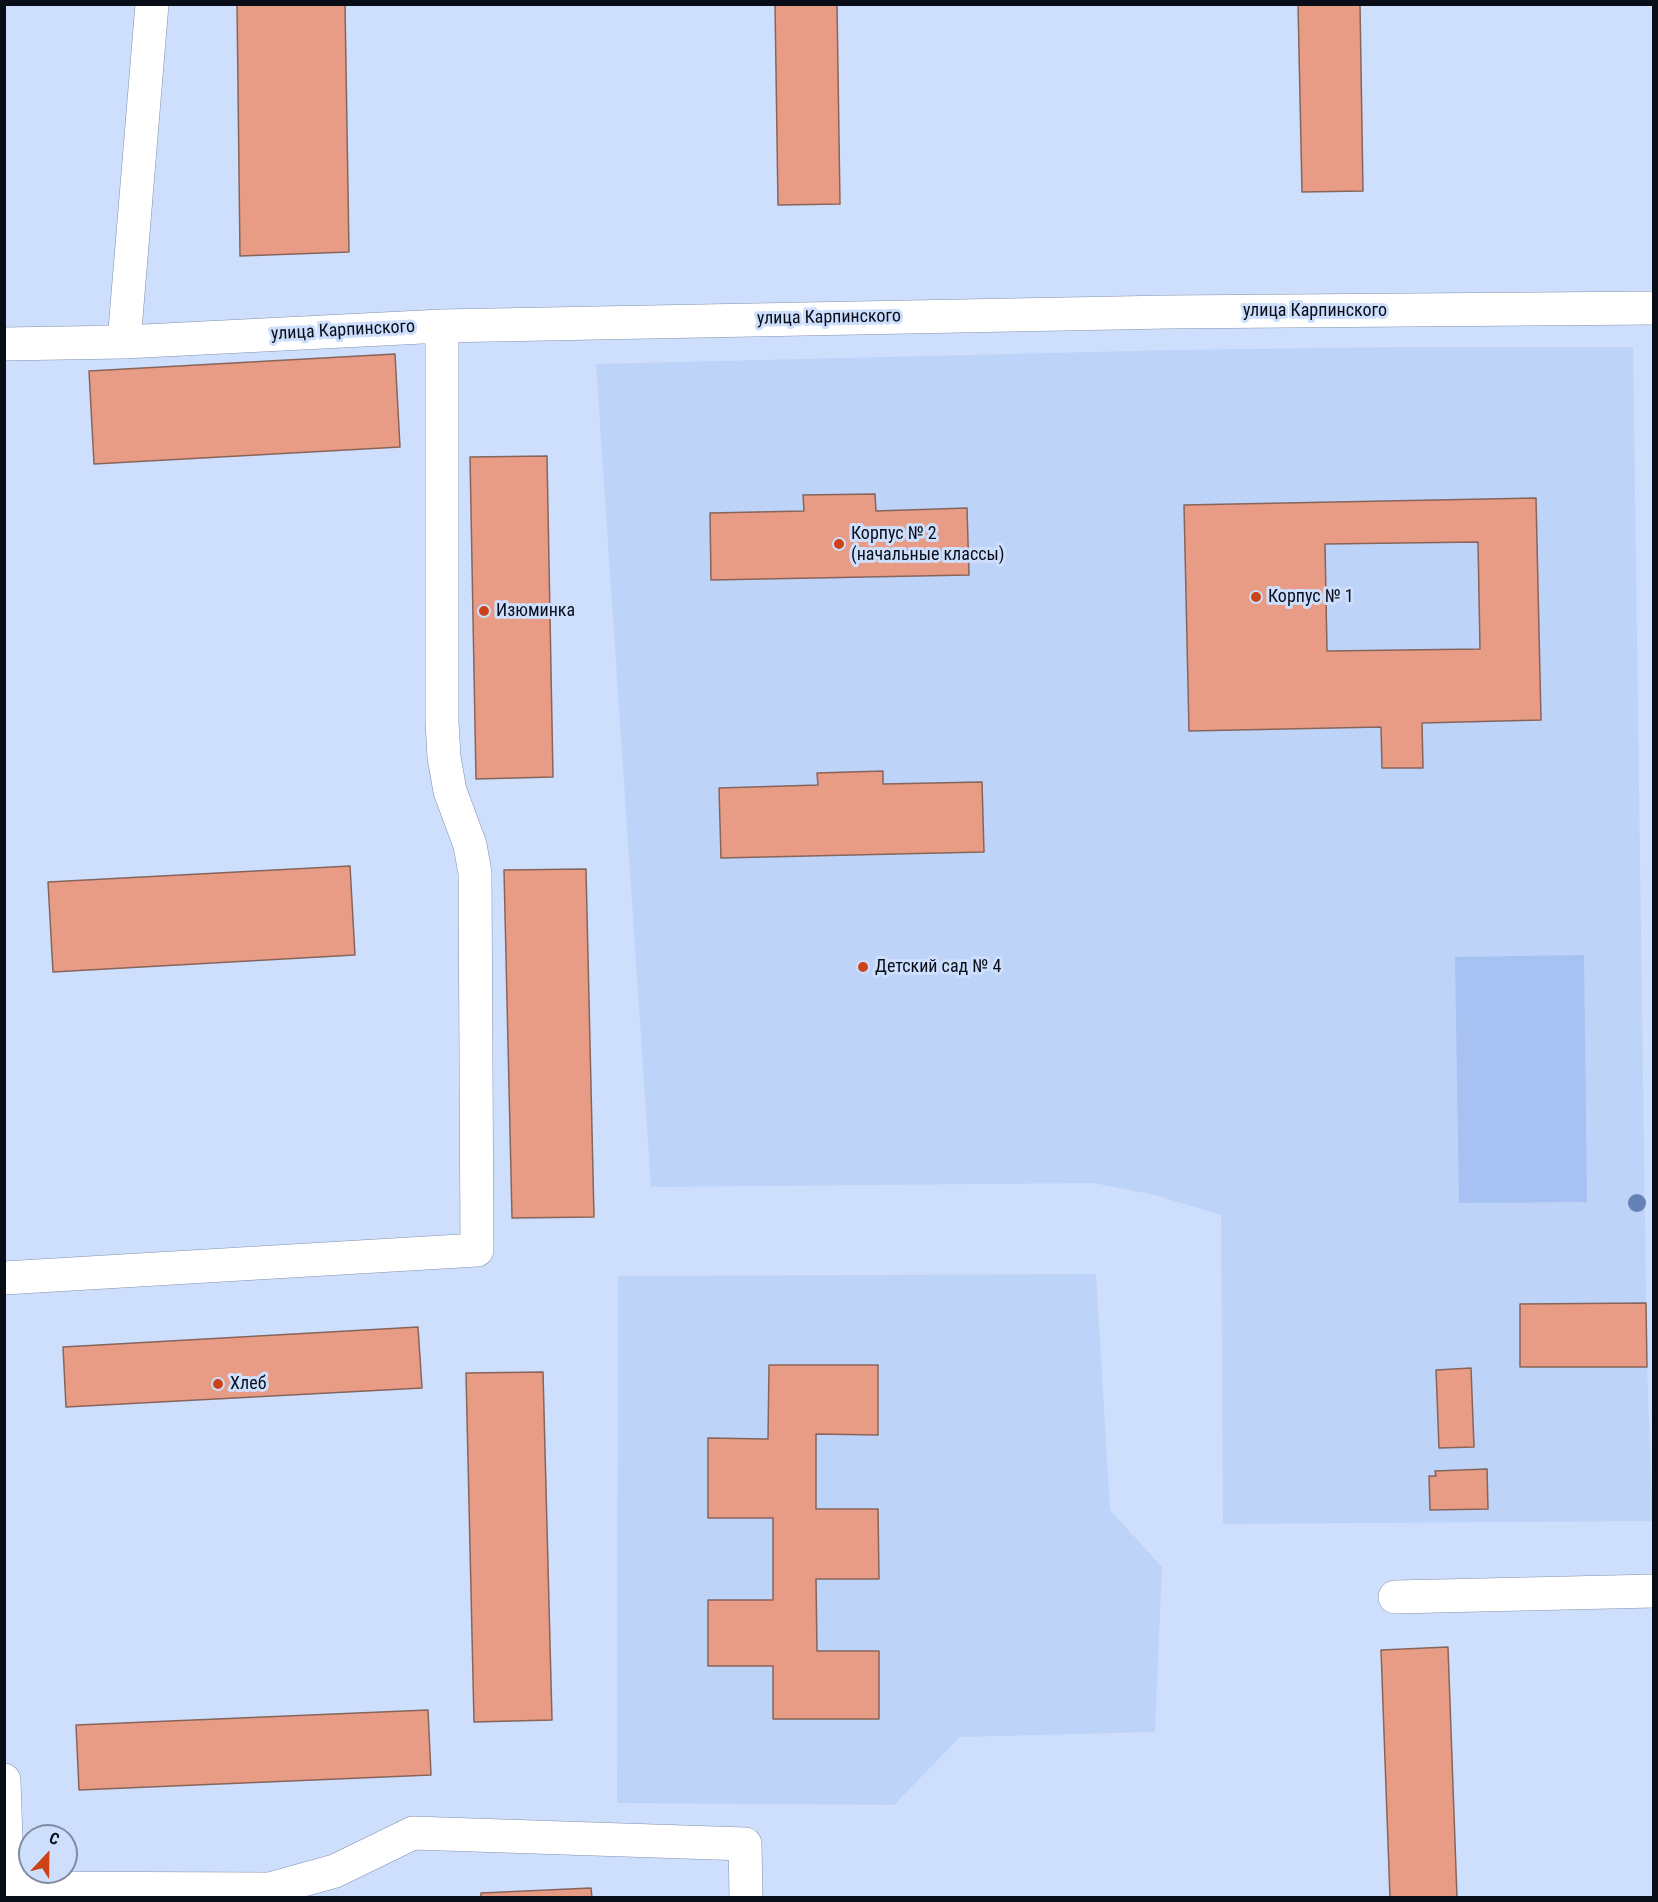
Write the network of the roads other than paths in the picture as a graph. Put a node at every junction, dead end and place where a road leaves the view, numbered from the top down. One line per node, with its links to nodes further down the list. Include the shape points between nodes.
1 (152, 4): 4 (street)
2 (1653, 308): 3 (street, улица Карпинского, via 1168,312)
3 (442, 326): 4 (street, улица Карпинского); 6 (street, via 442,722 450,791 470,846 475,873 477,1250)
4 (124, 342): 5 (street, улица Карпинского)
5 (4, 344)
6 (4, 1278)
7 (1653, 1591): 8 (street)
8 (1395, 1597)
9 (4, 1780): 10 (street)
10 (7, 1893): 11 (street, via 270,1889 335,1871 413,1833 745,1844)
11 (746, 1898)

